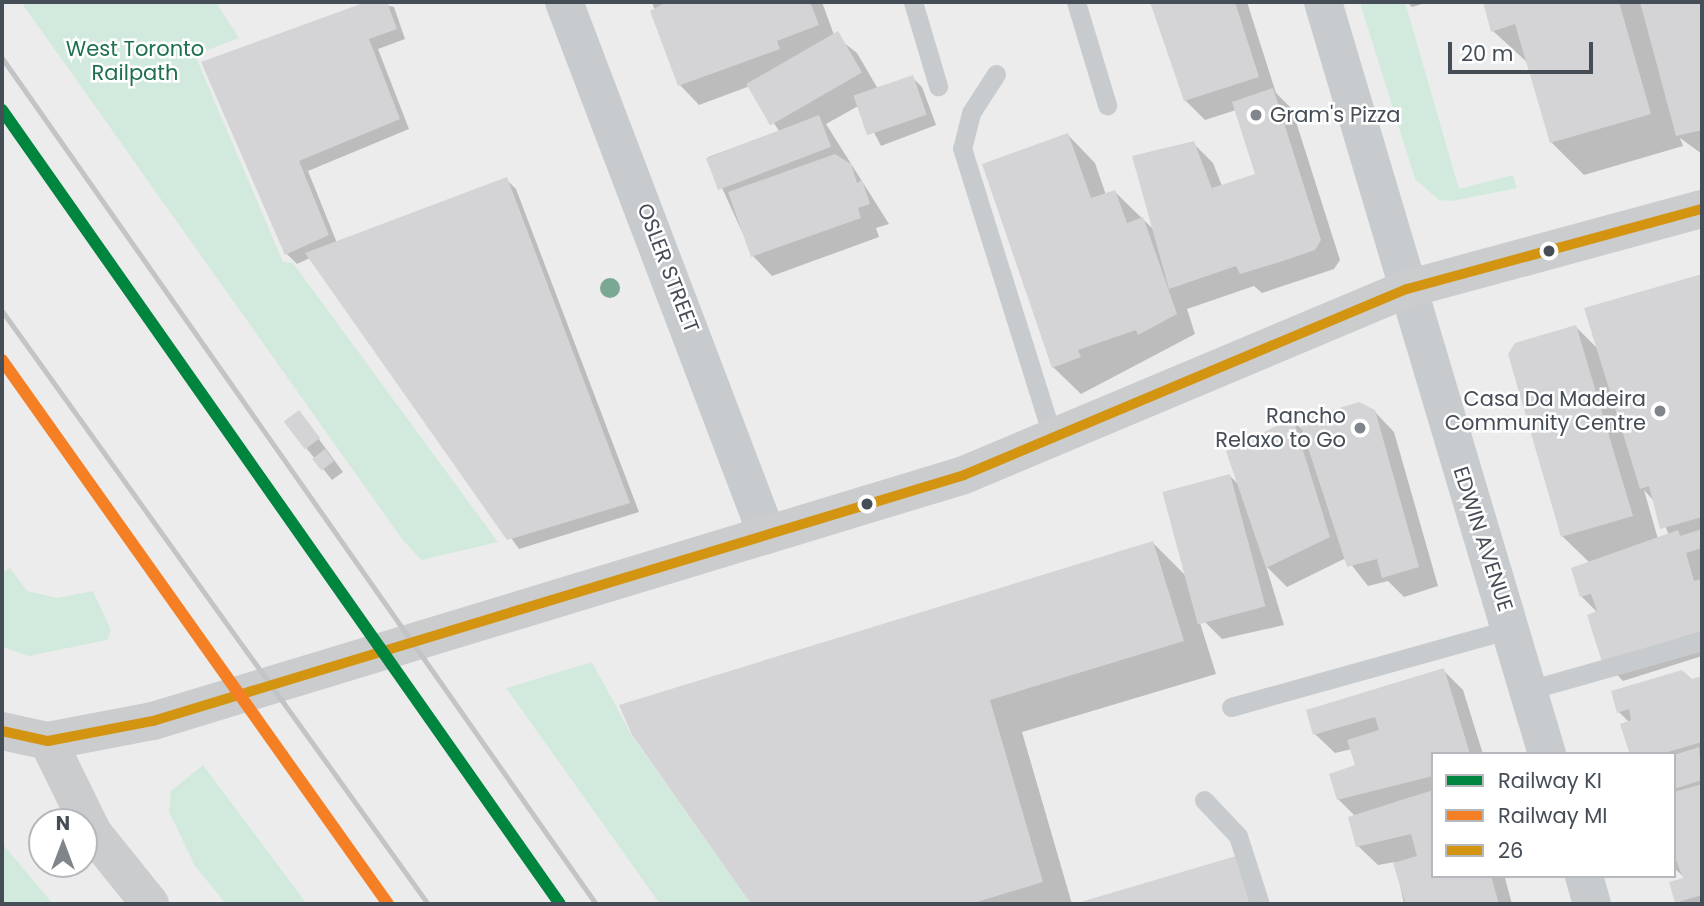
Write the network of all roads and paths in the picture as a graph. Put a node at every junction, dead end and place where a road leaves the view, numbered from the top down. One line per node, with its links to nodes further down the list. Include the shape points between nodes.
1 (564, 2): 11 (street, OSLER STREET)
2 (913, 2): 6 (lane)
3 (1076, 2): 7 (lane)
4 (1324, 2): 9 (street, EDWIN AVENUE)
5 (996, 74): 10 (lane, via 971,113 962,148)
6 (938, 86)
7 (1107, 105)
8 (1702, 209): 9 (main road)
9 (1407, 289): 10 (main road); 12 (street, EDWIN AVENUE)
10 (1053, 438): 11 (main road, via 964,475)
11 (766, 535): 17 (main road, via 153,721)
12 (1511, 629): 14 (street, EDWIN AVENUE); 15 (lane)
13 (1702, 641): 14 (lane)
14 (1529, 690): 18 (street, EDWIN AVENUE)
15 (1231, 707)
16 (2, 731): 17 (main road)
17 (48, 741): 21 (main road, via 93,833)
18 (1546, 752)
19 (1204, 800): 22 (lane, via 1238,836)
20 (1585, 878): 23 (street)
21 (150, 904)
22 (1260, 904)
23 (1592, 904)

